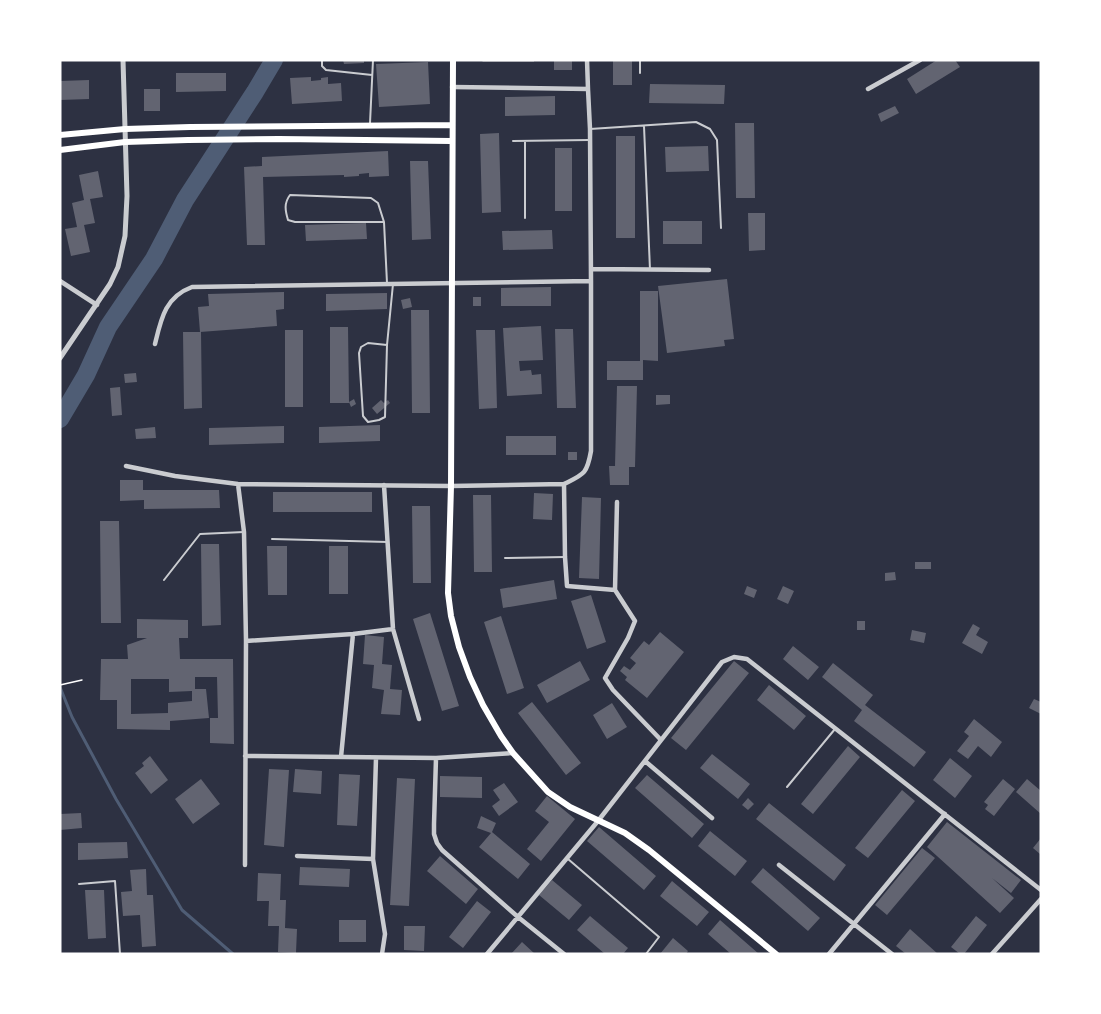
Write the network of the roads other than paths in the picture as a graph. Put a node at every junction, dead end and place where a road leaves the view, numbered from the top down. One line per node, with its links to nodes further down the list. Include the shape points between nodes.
1 (123, 60): 16 (street)
2 (322, 60): 9 (lane, via 326,70)
3 (373, 60): 9 (lane)
4 (453, 60): 10 (main road)
5 (587, 60): 11 (street)
6 (640, 60): 8 (lane)
7 (920, 60): 12 (street)
8 (640, 73)
9 (372, 75): 13 (lane)
10 (452, 87): 11 (street); 14 (main road)
11 (588, 89): 17 (street)
12 (868, 89)
13 (370, 125): 14 (main road); 16 (main road)
14 (451, 125): 20 (main road)
15 (644, 125): 17 (lane); 27 (lane, via 696,122 710,129 717,140); 29 (lane)
16 (125, 129): 18 (main road); 23 (street)
17 (590, 129): 19 (street)
18 (60, 135)
19 (590, 140): 22 (lane); 28 (street)
20 (451, 141): 23 (main road); 33 (main road)
21 (513, 141): 22 (lane)
22 (525, 141): 25 (lane)
23 (125, 142): 24 (main road); 35 (street, via 125,236 118,267)
24 (60, 150)
25 (525, 218)
26 (384, 222): 26 (lane, via 378,203 371,198 290,195 286,201 288,220 295,222); 34 (lane)
27 (721, 228)
28 (591, 269): 29 (street); 32 (street)
29 (650, 270): 30 (street)
30 (709, 270)
31 (60, 281): 35 (street)
32 (591, 281): 33 (street); 41 (street, via 591,451 588,466 580,477)
33 (452, 283): 34 (street); 43 (main road)
34 (390, 284): 36 (street, via 192,287 171,300); 37 (lane)
35 (97, 305): 38 (street)
36 (155, 344)
37 (387, 345): 37 (lane, via 385,417 368,422 363,416 359,354 368,343)
38 (60, 358)
39 (126, 466): 40 (street)
40 (238, 484): 42 (street); 45 (street)
41 (564, 484): 43 (street); 48 (street)
42 (384, 485): 43 (street); 47 (street)
43 (451, 486): 58 (main road, via 451,616 470,677)
44 (617, 502): 51 (street)
45 (244, 532): 50 (lane, via 200,534); 54 (street)
46 (272, 539): 47 (lane)
47 (388, 542): 52 (street)
48 (565, 557): 49 (lane); 51 (street, via 567,586)
49 (505, 558)
50 (164, 580)
51 (615, 590): 57 (street, via 635,621 605,678)
52 (393, 629): 53 (street); 55 (street)
53 (353, 634): 54 (street); 60 (street)
54 (246, 641): 59 (street)
55 (419, 719)
56 (835, 728): 57 (street, via 747,659 734,657 722,662); 64 (lane); 65 (street)
57 (661, 740): 63 (street)
58 (513, 753): 62 (street); 67 (main road, via 548,792)
59 (245, 756): 60 (street); 71 (street)
60 (341, 757): 61 (street)
61 (376, 758): 62 (street); 70 (street)
62 (436, 758): 76 (street, via 437,843)
63 (645, 760): 66 (street); 67 (street)
64 (787, 787)
65 (945, 814): 74 (street); 77 (street)
66 (712, 818)
67 (598, 821): 69 (street); 83 (main road, via 649,850)
68 (297, 856): 70 (street)
69 (567, 858): 76 (street); 82 (lane, via 659,937)
70 (373, 859): 79 (street, via 384,934)
71 (245, 865)
72 (779, 865): 77 (street)
73 (79, 884): 78 (lane, via 115,881)
74 (1041, 890)
75 (1041, 899): 86 (street)
76 (518, 917): 80 (street); 81 (street)
77 (854, 924): 84 (street); 85 (street)
78 (120, 954)
79 (382, 954)
80 (487, 954)
81 (564, 954)
82 (646, 954)
83 (776, 954)
84 (829, 954)
85 (892, 954)
86 (992, 954)

